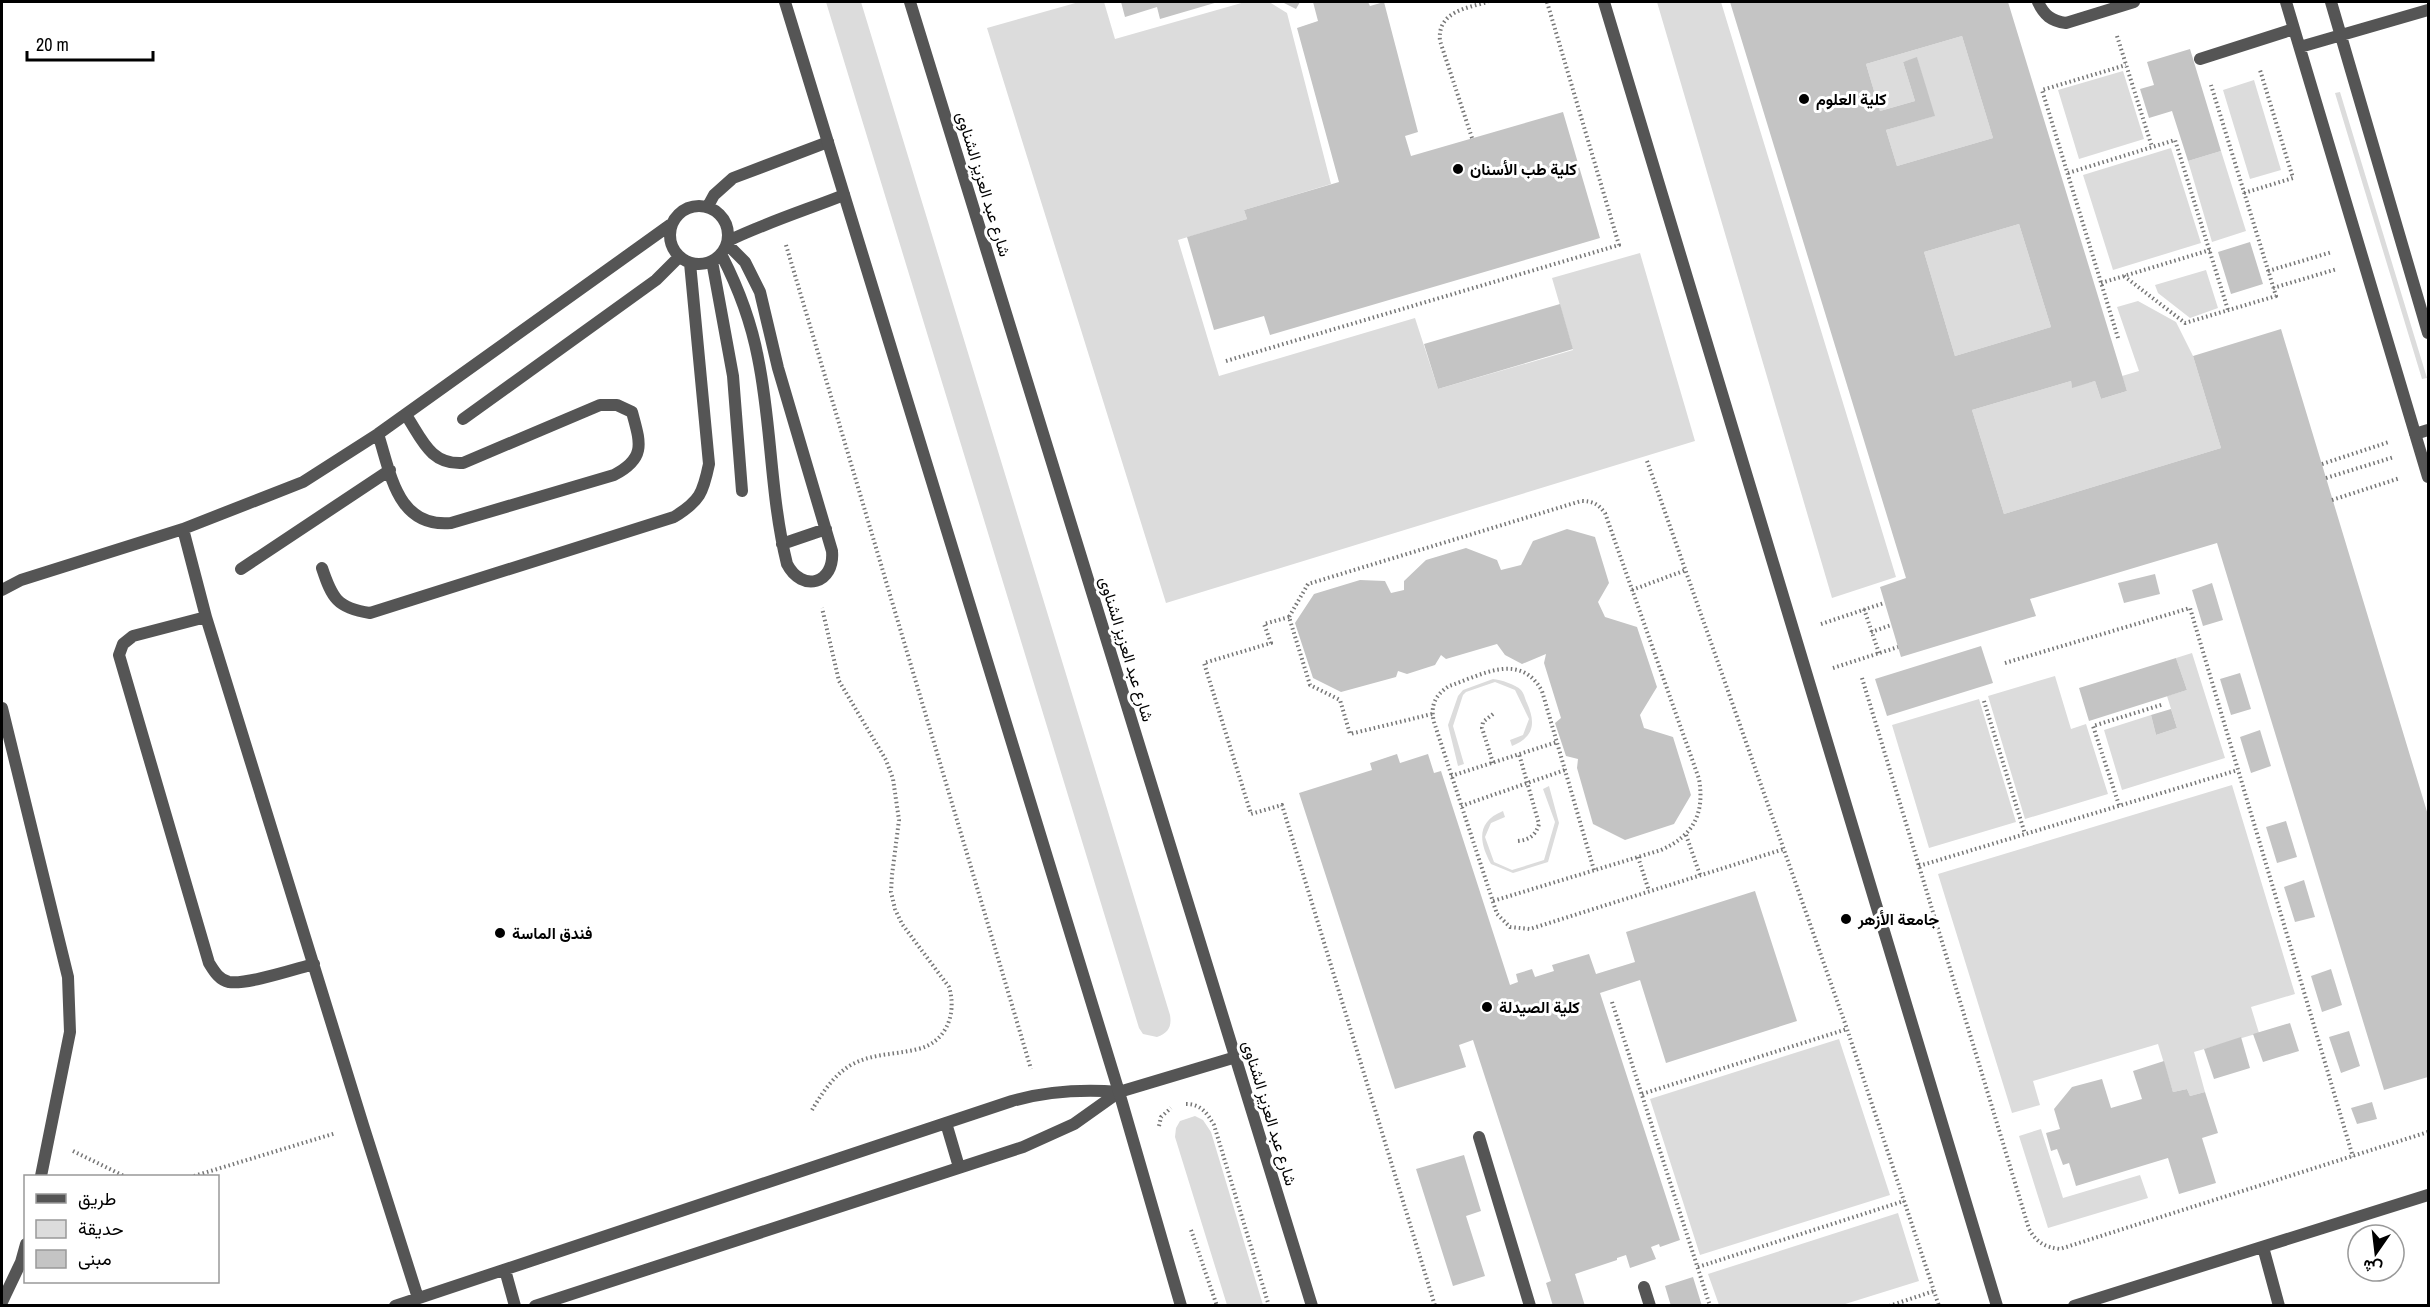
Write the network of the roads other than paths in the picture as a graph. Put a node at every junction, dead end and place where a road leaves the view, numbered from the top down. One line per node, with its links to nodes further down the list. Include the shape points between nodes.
1 (785, 2): 13 (street)
2 (910, 2): 37 (street, شارع عبد العزيز الشناوى)
3 (1604, 2): 57 (street)
4 (2038, 2): 5 (street, via 2042,11 2056,22 2075,21)
5 (2134, 2)
6 (2286, 2): 9 (street)
7 (2331, 2): 10 (street)
8 (2428, 9): 10 (street)
9 (2294, 29): 11 (street); 12 (street)
10 (2341, 35): 11 (street); 19 (street)
11 (2300, 47): 24 (street)
12 (2200, 59)
13 (828, 142): 14 (street); 15 (street, via 733,178)
14 (844, 195): 17 (street, via 758,227); 38 (street)
15 (708, 206): 16 (street, via 686,208); 17 (street, via 725,221)
16 (670, 225): 18 (street, via 672,248); 20 (street)
17 (722, 250): 18 (street, via 701,264); 27 (street); 29 (street, via 745,262 760,292); 30 (street, via 738,288 758,357)
18 (684, 260): 21 (street); 31 (street, via 709,464 704,488 694,504 674,517 370,613 351,610 338,602 329,590)
19 (2428, 333)
20 (406, 415): 23 (street); 25 (street, via 436,458 449,464 463,464 600,405 617,405 632,412 640,442 637,456 628,468 451,523 436,524 410,512)
21 (463, 419)
22 (2428, 430): 24 (street)
23 (378, 434): 25 (street); 28 (street, via 303,482)
24 (2415, 434): 26 (street)
25 (390, 470): 32 (street)
26 (2428, 477)
27 (742, 491)
28 (183, 529): 33 (street, via 21,580); 34 (street)
29 (826, 530): 30 (street); 30 (street, via 833,564 827,575 816,581 803,581 792,574)
30 (782, 544)
31 (322, 568)
32 (241, 569)
33 (2, 590)
34 (206, 617): 36 (street); 36 (street, via 134,636 123,644 119,655 209,963 216,975 229,982)
35 (2, 708): 42 (street, via 68,977 70,1032)
36 (314, 964): 48 (street)
37 (1236, 1057): 38 (street); 54 (street, شارع عبد العزيز الشناوى)
38 (1119, 1092): 39 (street, via 1065,1090 1038,1094); 41 (street, via 1049,1137); 53 (street)
39 (946, 1123): 41 (street); 46 (street)
40 (1479, 1137): 55 (street)
41 (959, 1167): 52 (street)
42 (41, 1175)
43 (2428, 1195): 44 (street)
44 (2264, 1247): 58 (street); 59 (street)
45 (24, 1251): 49 (street)
46 (505, 1270): 48 (street); 51 (street)
47 (1644, 1287): 56 (street)
48 (418, 1298): 50 (street)
49 (2, 1302)
50 (395, 1305)
51 (515, 1305)
52 (535, 1305)
53 (1181, 1305)
54 (1312, 1305)
55 (1530, 1305)
56 (1650, 1305)
57 (1997, 1305)
58 (2074, 1305)
59 (2279, 1305)

